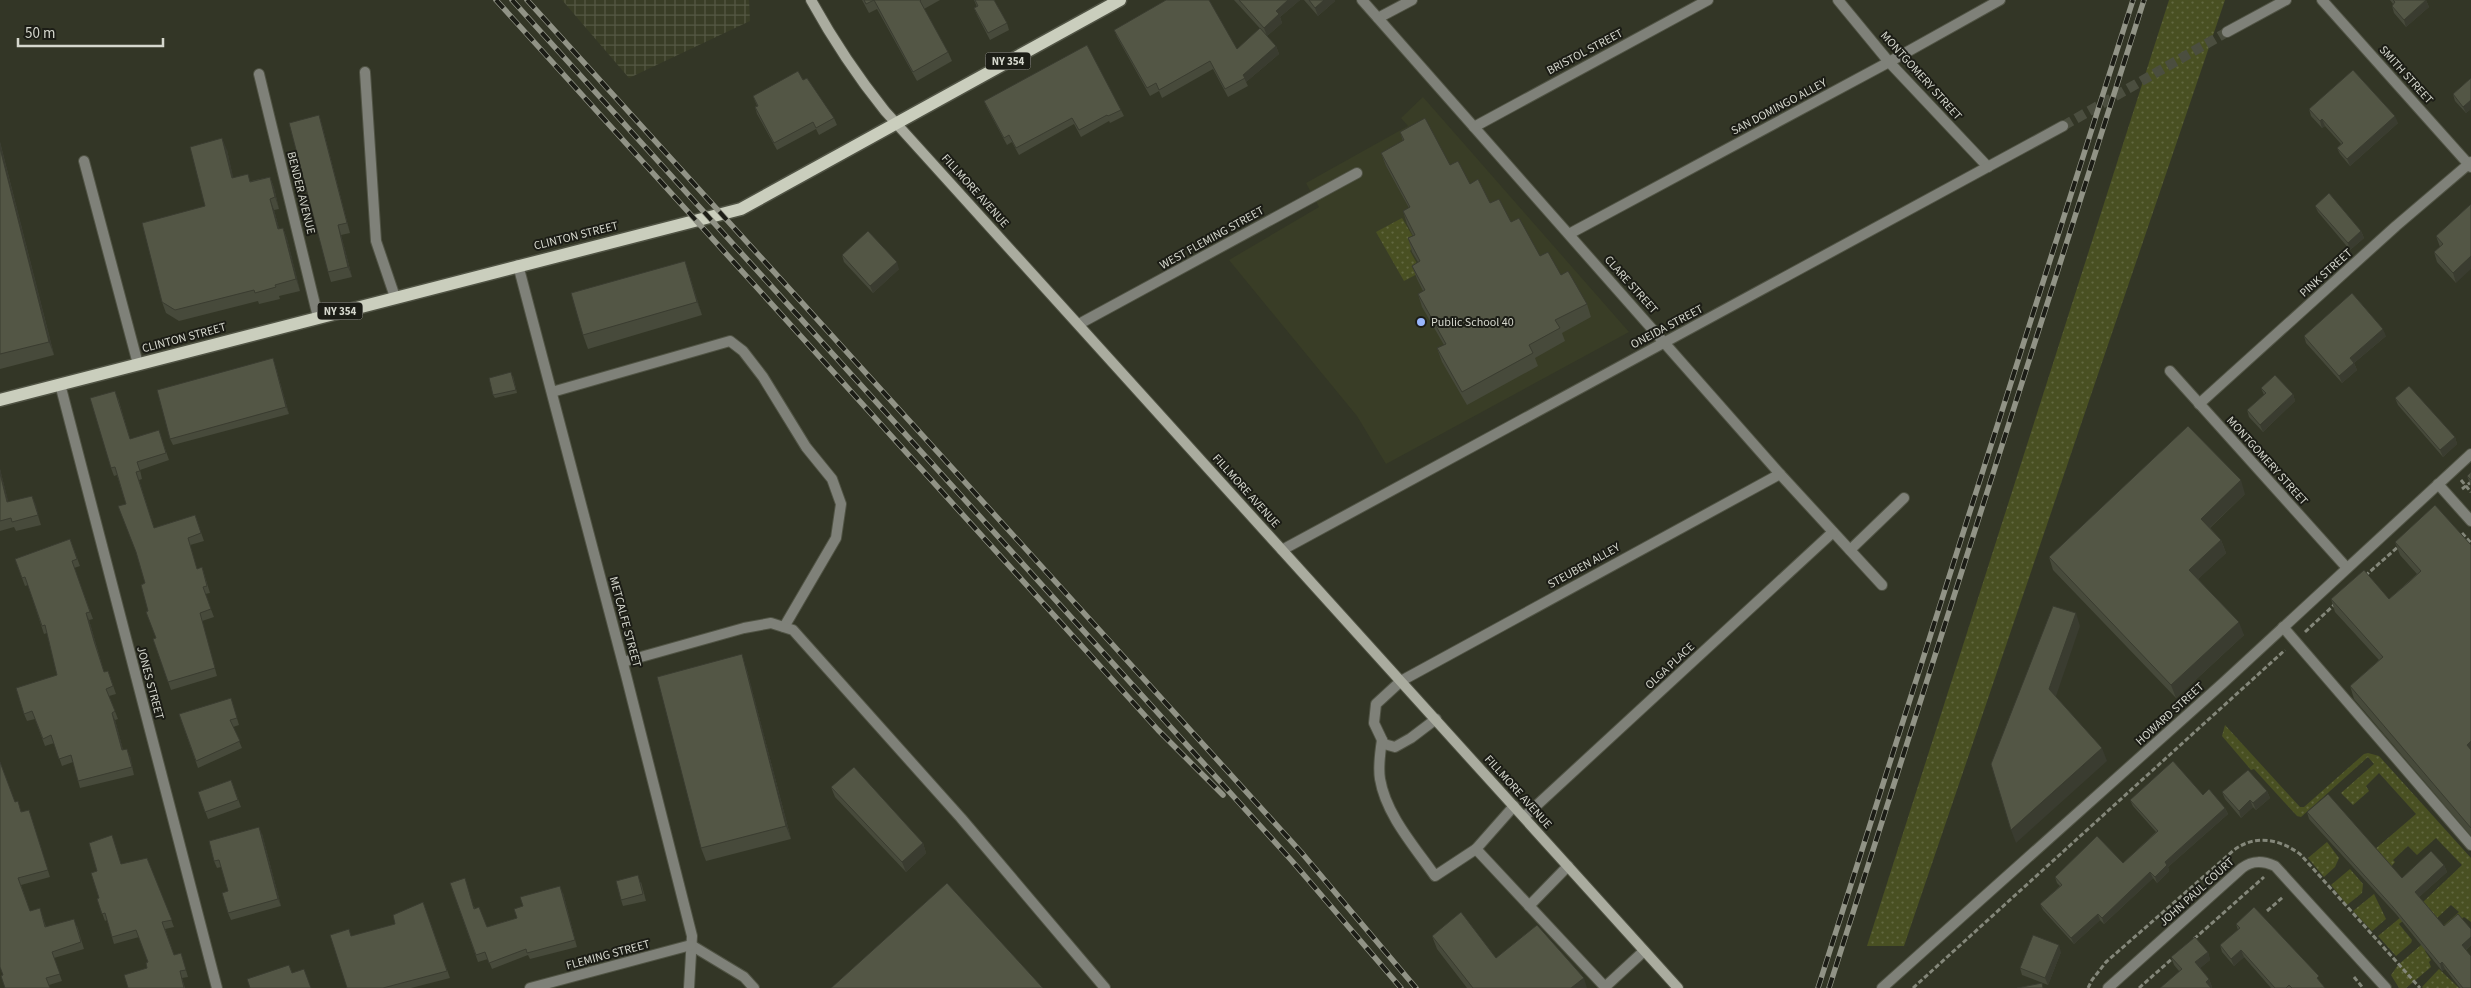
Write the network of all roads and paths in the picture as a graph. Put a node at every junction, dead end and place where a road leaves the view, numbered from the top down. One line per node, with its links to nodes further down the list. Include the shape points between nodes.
1 (811, 0): 15 (street, FILLMORE AVENUE, via 856,74)
2 (1120, 0): 15 (main road, CLINTON STREET / NY 354)
3 (1362, 0): 10 (street, CLARE STREET)
4 (1412, 0): 10 (street)
5 (1708, 0): 17 (street, BRISTOL STREET)
6 (1838, 0): 12 (street, MONTGOMERY STREET)
7 (2000, 0): 12 (street, SAN DOMINGO ALLEY)
8 (2286, 0): 11 (street)
9 (2322, 0): 19 (street, SMITH STREET)
10 (1378, 18): 17 (street, CLARE STREET)
11 (2227, 32)
12 (1889, 62): 20 (street, MONTGOMERY STREET); 22 (street, SAN DOMINGO ALLEY)
13 (365, 72): 24 (street, via 376,241)
14 (259, 74): 25 (street, BENDER AVENUE)
15 (896, 122): 23 (main road, CLINTON STREET / NY 354, via 741,208); 26 (street, FILLMORE AVENUE)
16 (2063, 126): 20 (street, ONEIDA STREET)
17 (1474, 127): 22 (street, CLARE STREET)
18 (84, 161): 28 (street)
19 (2470, 165): 33 (street, PINK STREET, via 2396,226)
20 (1988, 167): 27 (street, ONEIDA STREET)
21 (1357, 173): 26 (street, WEST FLEMING STREET)
22 (1569, 234): 27 (street, CLARE STREET)
23 (518, 265): 24 (main road, CLINTON STREET / NY 354); 31 (street, METCALFE STREET)
24 (395, 297): 25 (main road, CLINTON STREET / NY 354)
25 (318, 317): 28 (main road, CLINTON STREET / NY 354)
26 (1078, 324): 43 (street, FILLMORE AVENUE)
27 (1665, 342): 35 (street, CLARE STREET); 43 (street, ONEIDA STREET)
28 (138, 364): 30 (main road, CLINTON STREET / NY 354)
29 (2170, 370): 33 (street, MONTGOMERY STREET)
30 (60, 384): 32 (main road, CLINTON STREET / NY 354); 69 (street, JONES STREET)
31 (552, 392): 49 (street, via 730,341 743,351 806,447 832,479 841,504 836,538); 52 (street, METCALFE STREET)
32 (0, 400)
33 (2199, 404): 45 (street, MONTGOMERY STREET)
34 (2471, 454): 37 (street, HOWARD STREET)
35 (1780, 474): 41 (street, CLARE STREET); 53 (street, STEUBEN ALLEY)
36 (2471, 482): 39 (path)
37 (2438, 484): 39 (street); 45 (street, HOWARD STREET)
38 (1904, 498): 44 (street)
39 (2452, 499): 40 (street)
40 (2471, 521)
41 (1833, 532): 44 (street, CLARE STREET); 57 (street, OLGA PLACE)
42 (2407, 539): 46 (path)
43 (1282, 550): 53 (street, FILLMORE AVENUE)
44 (1850, 550): 47 (street, CLARE STREET)
45 (2347, 568): 50 (street, HOWARD STREET)
46 (2364, 578)
47 (1882, 586)
48 (2343, 598): 51 (path)
49 (784, 627): 52 (street, via 771,623 744,628); 73 (street, via 793,630 961,818)
50 (2283, 627): 51 (street); 75 (street, HOWARD STREET)
51 (2295, 641): 58 (street); 76 (path)
52 (622, 662): 66 (street, METCALFE STREET)
53 (1401, 681): 54 (street, FILLMORE AVENUE); 55 (street, STEUBEN ALLEY, via 1376,704 1374,723)
54 (1436, 719): 55 (street, via 1395,747 1384,744); 56 (street, FILLMORE AVENUE)
55 (1382, 740): 59 (street, via 1380,778 1387,801 1435,876)
56 (1514, 806): 57 (street, FILLMORE AVENUE); 59 (street)
57 (1524, 817): 60 (street, FILLMORE AVENUE)
58 (2471, 845)
59 (1476, 849): 63 (street)
60 (1568, 866): 63 (street); 67 (street, FILLMORE AVENUE)
61 (2266, 875): 65 (path)
62 (2283, 897): 64 (path)
63 (1530, 906): 67 (street, via 1606,987)
64 (2267, 911)
65 (2193, 940)
66 (692, 945): 70 (street, FLEMING STREET); 71 (street, METCALFE STREET); 72 (street, via 744,977)
67 (1644, 951): 74 (street, FILLMORE AVENUE)
68 (2178, 954): 79 (path)
69 (216, 988)
70 (530, 988)
71 (689, 988)
72 (754, 988)
73 (1105, 988)
74 (1678, 988)
75 (1882, 988)
76 (1912, 988)
77 (2088, 988): 81 (path, via 2106,962 2234,850 2245,843 2267,840 2286,844 2300,854)
78 (2108, 988): 80 (street, JOHN PAUL COURT, via 2242,868 2253,862 2265,862 2276,867)
79 (2138, 988)
80 (2386, 988)
81 (2420, 988)

